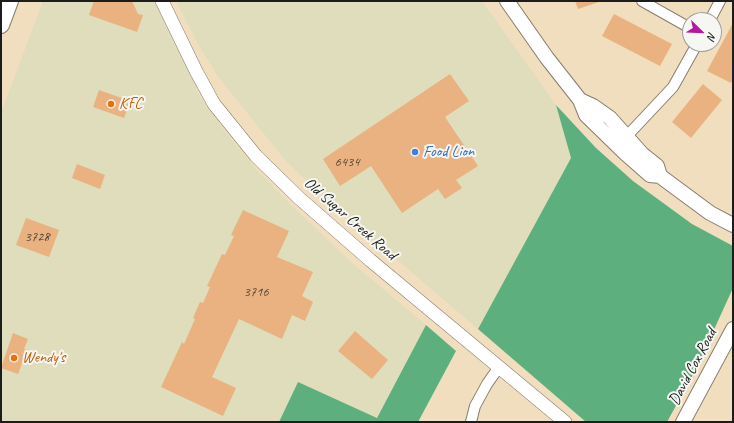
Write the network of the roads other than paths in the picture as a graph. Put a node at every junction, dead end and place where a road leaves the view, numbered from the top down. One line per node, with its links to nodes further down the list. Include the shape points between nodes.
1 (10, 1): 8 (main road)
2 (162, 1): 15 (street, Old Sugar Creek Road, via 214,104 256,156 299,198 370,260)
3 (507, 1): 10 (main road)
4 (642, 1): 7 (street)
5 (720, 1): 6 (street)
6 (714, 12)
7 (682, 24)
8 (1, 25)
9 (692, 52): 11 (street, via 672,87)
10 (580, 100): 11 (main road, via 610,118); 12 (main road, via 586,115 625,153 650,175)
11 (626, 137): 12 (main road, via 657,166)
12 (660, 176): 13 (main road, via 710,213)
13 (733, 224)
14 (733, 329): 18 (main road, David Cox Road)
15 (499, 367): 16 (street, via 478,400); 17 (street, Old Sugar Creek Road)
16 (471, 422)
17 (565, 422)
18 (683, 422)

